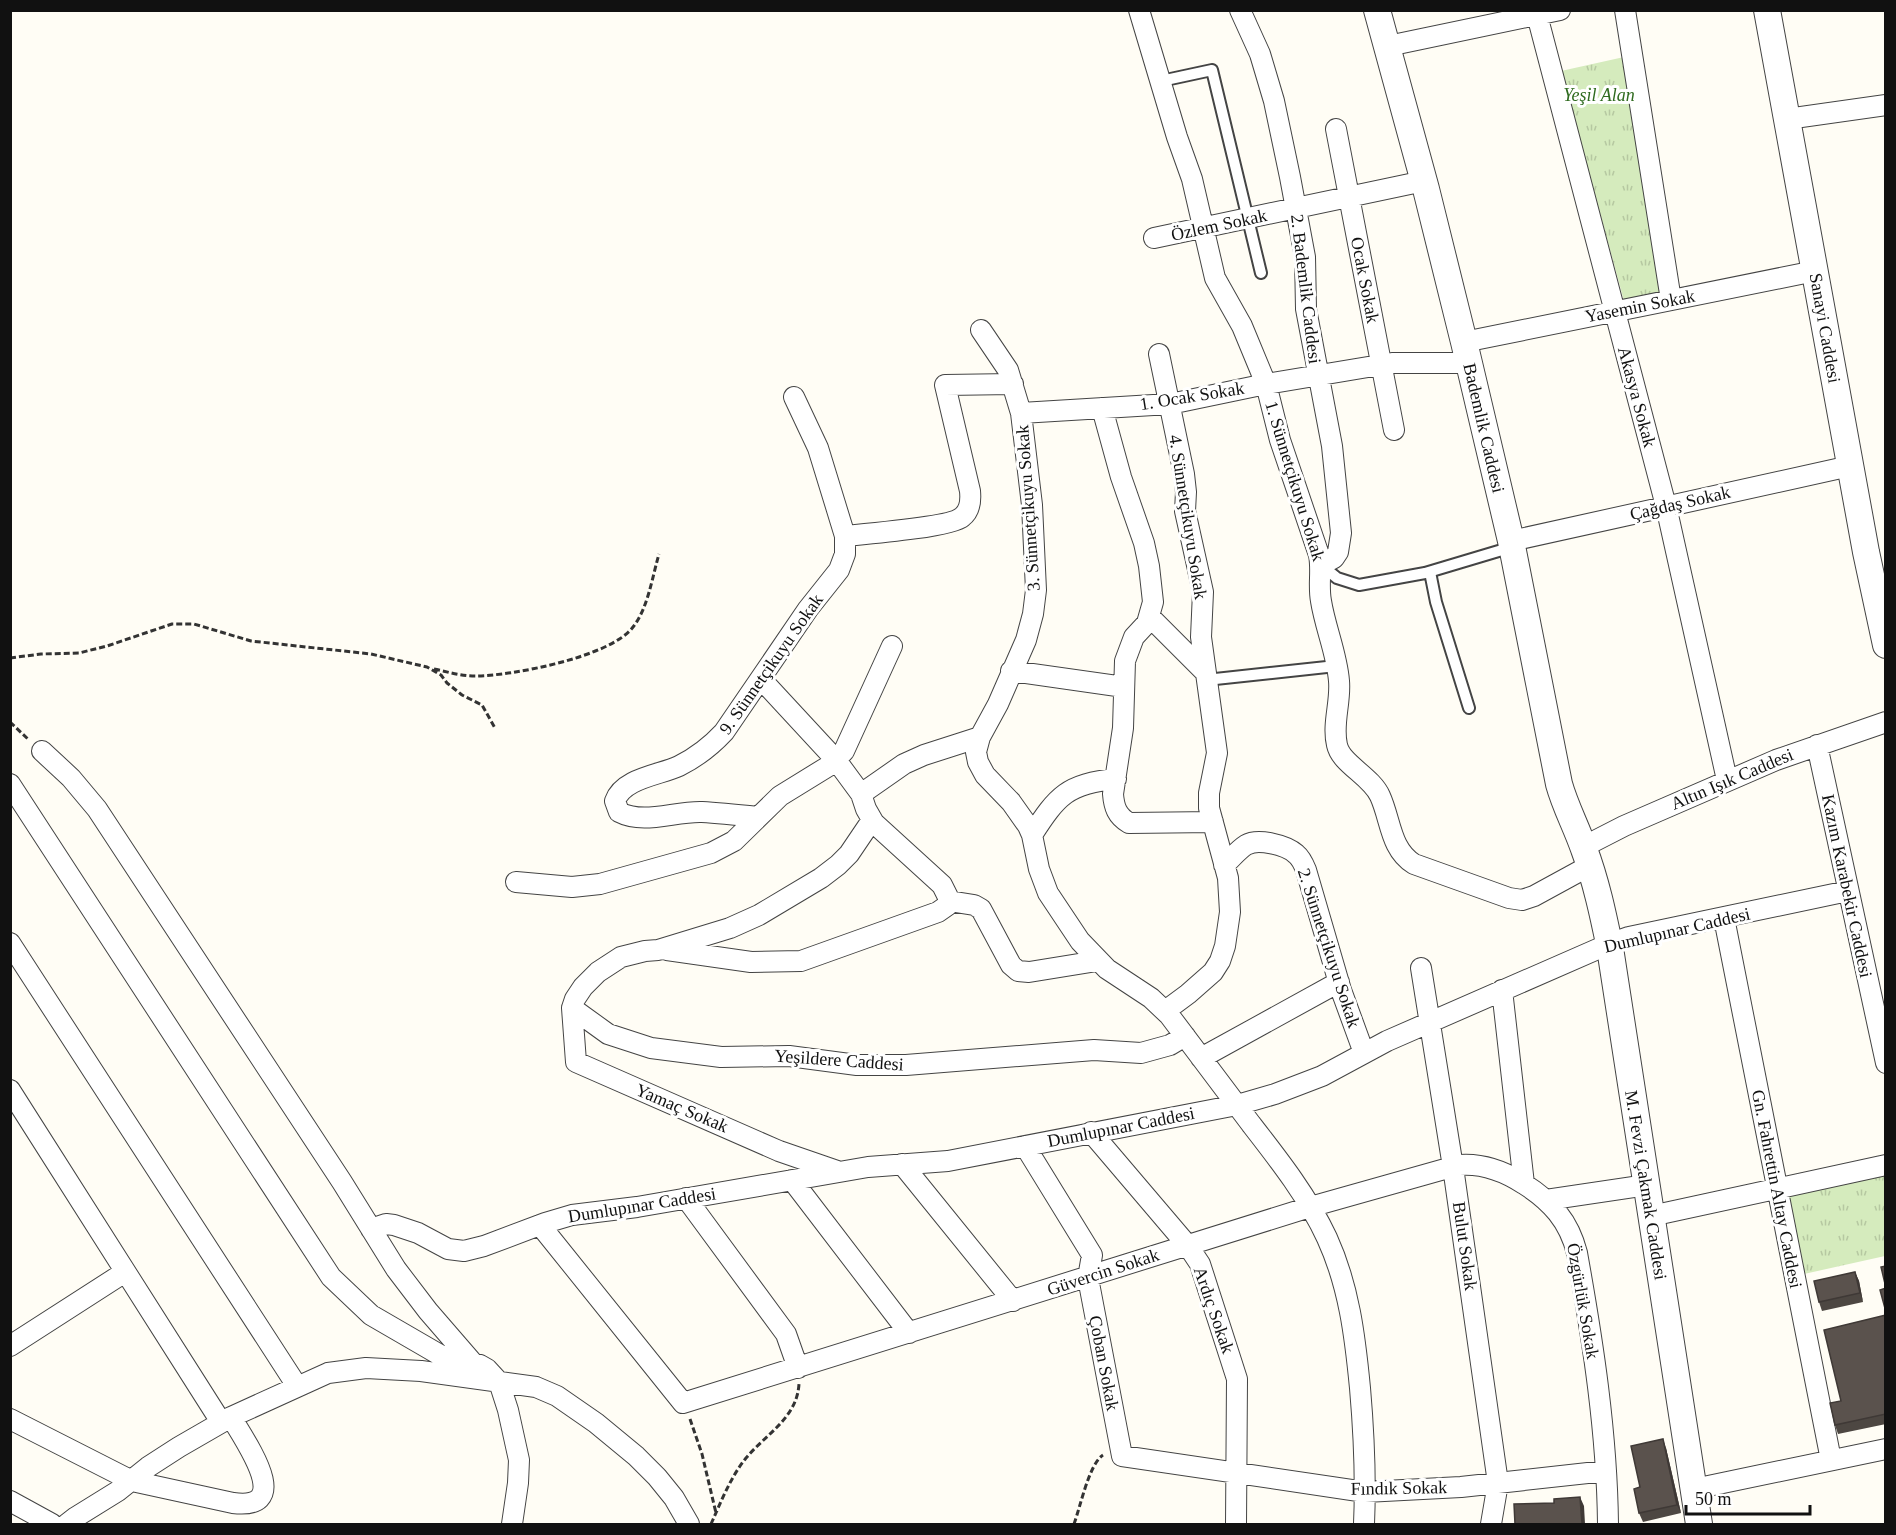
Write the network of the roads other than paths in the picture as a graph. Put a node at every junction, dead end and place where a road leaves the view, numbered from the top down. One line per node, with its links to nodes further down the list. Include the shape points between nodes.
1 (1139, 10): 9 (street, 1. Sünnetçikuyu Sokak)
2 (1240, 10): 15 (street, 2. Bademlik Caddesi, via 1268,79)
3 (1377, 10): 8 (street, Bademlik Caddesi)
4 (1560, 10): 7 (street)
5 (1625, 10): 21 (street)
6 (1767, 10): 11 (street, Sanayi Caddesi)
7 (1537, 15): 8 (street); 22 (street, Akasya Sokak)
8 (1388, 46): 13 (street, Bademlik Caddesi)
9 (1161, 81): 16 (lane, via 1212,70); 17 (street, 1. Sünnetçikuyu Sokak)
10 (1886, 105): 11 (street)
11 (1787, 119): 19 (street, Sanayi Caddesi)
12 (1336, 129): 14 (street, Ocak Sokak)
13 (1424, 181): 14 (street, Özlem Sokak); 24 (street, Bademlik Caddesi)
14 (1349, 197): 15 (street, Özlem Sokak); 26 (street, Ocak Sokak)
15 (1296, 208): 16 (street, Özlem Sokak); 27 (street, 2. Bademlik Caddesi)
16 (1248, 219): 17 (street, Özlem Sokak); 20 (lane)
17 (1203, 228): 18 (street, Özlem Sokak); 29 (street, 1. Sünnetçikuyu Sokak, via 1215,278 1242,326)
18 (1154, 238)
19 (1815, 271): 21 (street, Yasemin Sokak); 35 (street, Sanayi Caddesi)
20 (1261, 273)
21 (1671, 300): 22 (street, Yasemin Sokak)
22 (1615, 311): 24 (street, Yasemin Sokak); 36 (street, Akasya Sokak)
23 (981, 330): 28 (street, 3. Sünnetçikuyu Sokak, via 1001,357)
24 (1467, 352): 26 (street, 1. Ocak Sokak); 38 (street, Bademlik Caddesi)
25 (1160, 354): 31 (street, 4. Sünnetçikuyu Sokak)
26 (1382, 364): 27 (street, 1. Ocak Sokak); 34 (street, Ocak Sokak)
27 (1317, 374): 29 (street, 1. Ocak Sokak); 39 (street, 2. Bademlik Caddesi, via 1332,446 1341,533 1338,552)
28 (1013, 384): 33 (street, 3. Sünnetçikuyu Sokak); 37 (street, via 945,386 970,491 969,507 963,517 945,524)
29 (1266, 384): 31 (street, 1. Ocak Sokak); 39 (street, 1. Sünnetçikuyu Sokak)
30 (794, 397): 37 (street, 9. Sünnetçikuyu Sokak, via 818,448)
31 (1170, 404): 32 (street, 1. Ocak Sokak); 46 (street, 4. Sünnetçikuyu Sokak, via 1184,474 1185,511 1202,584)
32 (1102, 408): 33 (street, 1. Ocak Sokak); 41 (street, via 1144,543 1154,603)
33 (1021, 413): 45 (street, 3. Sünnetçikuyu Sokak, via 1032,505 1036,590 1030,626)
34 (1394, 430)
35 (1850, 466): 36 (street, Çağdaş Sokak); 42 (street, Sanayi Caddesi)
36 (1666, 506): 38 (street, Çağdaş Sokak); 56 (street, Akasya Sokak)
37 (845, 536): 47 (street, 9. Sünnetçikuyu Sokak, via 845,554 839,570)
38 (1511, 544): 40 (lane); 63 (street, Bademlik Caddesi, via 1559,784)
39 (1321, 565): 40 (lane, via 1337,578 1359,585); 44 (street, 1. Sünnetçikuyu Sokak, via 1321,602)
40 (1430, 572): 49 (lane)
41 (1150, 618): 46 (street); 48 (street, via 1128,649)
42 (1886, 645)
43 (892, 646): 54 (street, via 852,737)
44 (1336, 666): 46 (lane); 63 (street, 1. Sünnetçikuyu Sokak, via 1340,693 1337,745 1344,758 1375,788 1395,842 1408,860 1522,900 1534,896)
45 (1011, 671): 48 (street); 51 (street, 3. Sünnetçikuyu Sokak)
46 (1205, 676): 61 (street, 4. Sünnetçikuyu Sokak, via 1216,753 1209,793)
47 (762, 679): 54 (street); 59 (street, 9. Sünnetçikuyu Sokak, via 714,743 678,767 630,785 615,801 619,812 632,818 702,812)
48 (1124, 687): 55 (street)
49 (1469, 708)
50 (1886, 722): 52 (street, Altın Işık Caddesi)
51 (980, 737): 58 (street, via 914,760); 62 (street, 3. Sünnetçikuyu Sokak, via 976,752 980,768 1016,808)
52 (1817, 745): 56 (street, Altın Işık Caddesi); 66 (street, Kazım Karabekir Caddesi)
53 (42, 751): 100 (street, via 97,809)
54 (836, 760): 58 (street); 59 (street, via 780,796)
55 (1116, 779): 61 (street, via 1114,804 1129,823); 62 (street, via 1072,789 1051,806)
56 (1727, 780): 63 (street, Altın Işık Caddesi, via 1624,826)
57 (10, 784): 107 (street, via 331,1277 371,1315 440,1355)
58 (861, 794): 60 (street)
59 (758, 817): 65 (street, via 724,847 621,879 572,887)
60 (872, 820): 67 (street, via 939,882); 71 (street, via 838,865 794,895 738,925)
61 (1213, 822): 64 (street, 4. Sünnetçikuyu Sokak)
62 (1032, 835): 72 (street, 3. Sünnetçikuyu Sokak, via 1048,893)
63 (1586, 856): 70 (street, M. Fevzi Çakmak Caddesi)
64 (1224, 865): 74 (street, 2. Sünnetçikuyu Sokak, via 1242,847 1255,842 1291,850 1297,855 1306,870); 77 (street, 4. Sünnetçikuyu Sokak, via 1230,912 1220,961 1200,984)
65 (516, 882)
66 (1848, 891): 68 (street, Dumlupınar Caddesi); 82 (street, Kazım Karabekir Caddesi)
67 (949, 901): 71 (street, via 942,910 801,961 751,962); 72 (street, via 974,904 981,909 1018,971)
68 (1724, 918): 70 (street, Dumlupınar Caddesi); 94 (street, Gn. Fahrettin Altay Caddesi)
69 (10, 943): 110 (street)
70 (1609, 944): 75 (street, Dumlupınar Caddesi); 93 (street, M. Fevzi Çakmak Caddesi)
71 (658, 950): 76 (street, via 631,954 610,964 583,987)
72 (1097, 961): 77 (street, 3. Sünnetçikuyu Sokak)
73 (1421, 968): 78 (street, Bulut Sokak)
74 (1339, 982): 80 (street, 2. Sünnetçikuyu Sokak); 81 (street)
75 (1502, 990): 78 (street, Dumlupınar Caddesi); 92 (street)
76 (572, 1008): 79 (street, Yeşildere Caddesi, via 609,1034 651,1048 721,1057 789,1056 857,1065 906,1065 1094,1050 1141,1053 1170,1046); 90 (street, Yamaç Sokak, via 576,1062 778,1151)
77 (1165, 1011): 79 (street, 3. Sünnetçikuyu Sokak)
78 (1430, 1021): 80 (street, Dumlupınar Caddesi); 89 (street, Bulut Sokak)
79 (1185, 1036): 81 (street, 3. Sünnetçikuyu Sokak)
80 (1364, 1053): 84 (street, Dumlupınar Caddesi, via 1322,1076)
81 (1201, 1058): 84 (street, 3. Sünnetçikuyu Sokak)
82 (1886, 1063)
83 (10, 1090): 102 (street)
84 (1237, 1105): 85 (street, Dumlupınar Caddesi); 97 (street, 3. Sünnetçikuyu Sokak)
85 (1091, 1132): 86 (street, Dumlupınar Caddesi); 101 (street, Ardıç Sokak)
86 (1025, 1146): 87 (street, Dumlupınar Caddesi, via 948,1161); 103 (street, Çoban Sokak, via 1092,1256)
87 (902, 1164): 90 (street, Dumlupınar Caddesi); 104 (street)
88 (1886, 1165): 94 (street)
89 (1453, 1167): 92 (street, Güvercin Sokak, via 1484,1166); 97 (street, Güvercin Sokak); 119 (street, Bulut Sokak)
90 (840, 1172): 91 (street, Dumlupınar Caddesi)
91 (792, 1180): 95 (street, Dumlupınar Caddesi); 105 (street)
92 (1524, 1184): 96 (street, Özgürlük Sokak)
93 (1647, 1185): 96 (street); 98 (street, M. Fevzi Çakmak Caddesi)
94 (1777, 1189): 98 (street); 115 (street, Gn. Fahrettin Altay Caddesi)
95 (686, 1198): 99 (street, Dumlupınar Caddesi, via 572,1215); 108 (street, via 786,1334)
96 (1546, 1200): 116 (street, Özgürlük Sokak, via 1565,1222 1577,1253 1596,1372)
97 (1310, 1207): 101 (street, Güvercin Sokak); 121 (street, 3. Sünnetçikuyu Sokak, via 1327,1237 1352,1313 1364,1434)
98 (1651, 1216): 120 (street, M. Fevzi Çakmak Caddesi)
99 (540, 1225): 100 (street, Dumlupınar Caddesi, via 484,1246 457,1251 394,1224); 108 (street, Güvercin Sokak, via 683,1403)
100 (371, 1229): 107 (street, via 411,1289)
101 (1188, 1246): 103 (street, Güvercin Sokak); 117 (street, Ardıç Sokak, via 1200,1264 1237,1379)
102 (125, 1272): 106 (street); 112 (street)
103 (1088, 1278): 104 (street, Güvercin Sokak); 114 (street, Çoban Sokak)
104 (1012, 1301): 105 (street, Güvercin Sokak)
105 (909, 1333): 108 (street, Güvercin Sokak)
106 (10, 1346)
107 (473, 1363): 109 (street, via 487,1369)
108 (798, 1368)
109 (499, 1382): 110 (street, via 366,1368 328,1374); 125 (street, via 519,1460); 126 (street, via 548,1392 596,1423 657,1477)
110 (297, 1386): 112 (street)
111 (10, 1419): 118 (street)
112 (226, 1420): 118 (street, via 148,1467); 118 (street, via 264,1479 258,1501 233,1503)
113 (1886, 1449): 115 (street)
114 (1122, 1456): 117 (street, Fındık Sokak)
115 (1831, 1460): 120 (street)
116 (1606, 1471): 119 (street, Fındık Sokak); 130 (street, Özgürlük Sokak)
117 (1238, 1473): 121 (street, Fındık Sokak); 127 (street, Ardıç Sokak)
118 (132, 1481): 124 (street)
119 (1498, 1483): 121 (street, Fındık Sokak); 129 (street, Bulut Sokak)
120 (1694, 1489): 131 (street, M. Fevzi Çakmak Caddesi)
121 (1365, 1492): 128 (street, 3. Sünnetçikuyu Sokak)
122 (10, 1501): 123 (street)
123 (52, 1524)
124 (67, 1524)
125 (512, 1524)
126 (688, 1524)
127 (1236, 1524)
128 (1364, 1524)
129 (1491, 1524)
130 (1608, 1524)
131 (1699, 1524)

